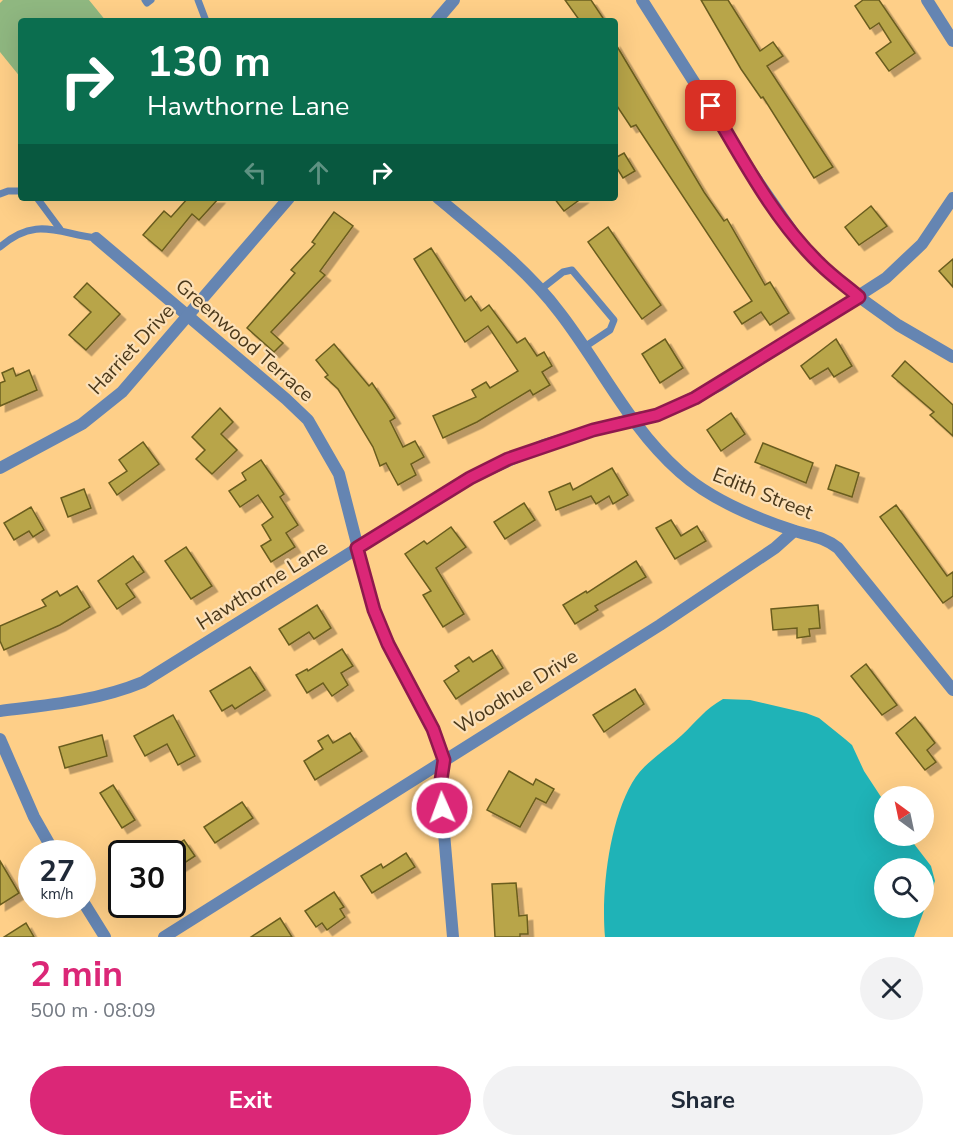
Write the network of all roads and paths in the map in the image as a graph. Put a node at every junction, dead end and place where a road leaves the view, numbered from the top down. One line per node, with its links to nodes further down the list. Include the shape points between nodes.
1 (145, 0): 2 (lane)
2 (151, 0)
3 (198, 0): 8 (lane)
4 (454, 0): 9 (street)
5 (642, 0): 22 (street, via 796,237)
6 (927, 0): 7 (street)
7 (938, 17): 10 (street); 11 (street)
8 (205, 18)
9 (439, 18)
10 (953, 21)
11 (953, 41)
12 (18, 191): 13 (lane)
13 (0, 194)
14 (953, 198): 22 (street, Hawthorne Lane, via 922,244)
15 (39, 201): 18 (lane)
16 (286, 201): 23 (street, Harriet Drive)
17 (441, 201): 21 (street, Edith Street)
18 (60, 229): 19 (lane); 20 (lane, via 24,230)
19 (96, 238): 23 (street, Greenwood Terrace)
20 (0, 247)
21 (540, 290): 24 (street, Edith Street, via 562,314); 24 (lane, via 563,272 572,270 602,303 614,320 610,330)
22 (859, 297): 25 (street); 26 (street, Hawthorne Lane, via 704,394 657,415)
23 (188, 317): 27 (street, Harriet Drive, via 122,392 101,410); 29 (street, Greenwood Terrace, via 308,420 339,474)
24 (583, 348): 26 (street, Edith Street)
25 (953, 357)
26 (632, 419): 28 (street, Edith Street, via 677,470 700,489); 29 (street, Hawthorne Lane, via 508,459)
27 (0, 468)
28 (794, 531): 30 (street, Edith Street, via 817,536 838,548); 33 (street, Woodhue Drive, via 775,548 660,625)
29 (357, 548): 31 (street, Hawthorne Lane, via 143,682 88,699); 33 (street, Greenwood Terrace, via 374,610 433,729)
30 (953, 690)
31 (0, 711)
32 (0, 740): 34 (street)
33 (444, 760): 37 (street, Woodhue Drive); 38 (street, Greenwood Terrace, via 440,787)
34 (47, 840)
35 (93, 918): 36 (street)
36 (105, 937)
37 (165, 937)
38 (453, 937)

